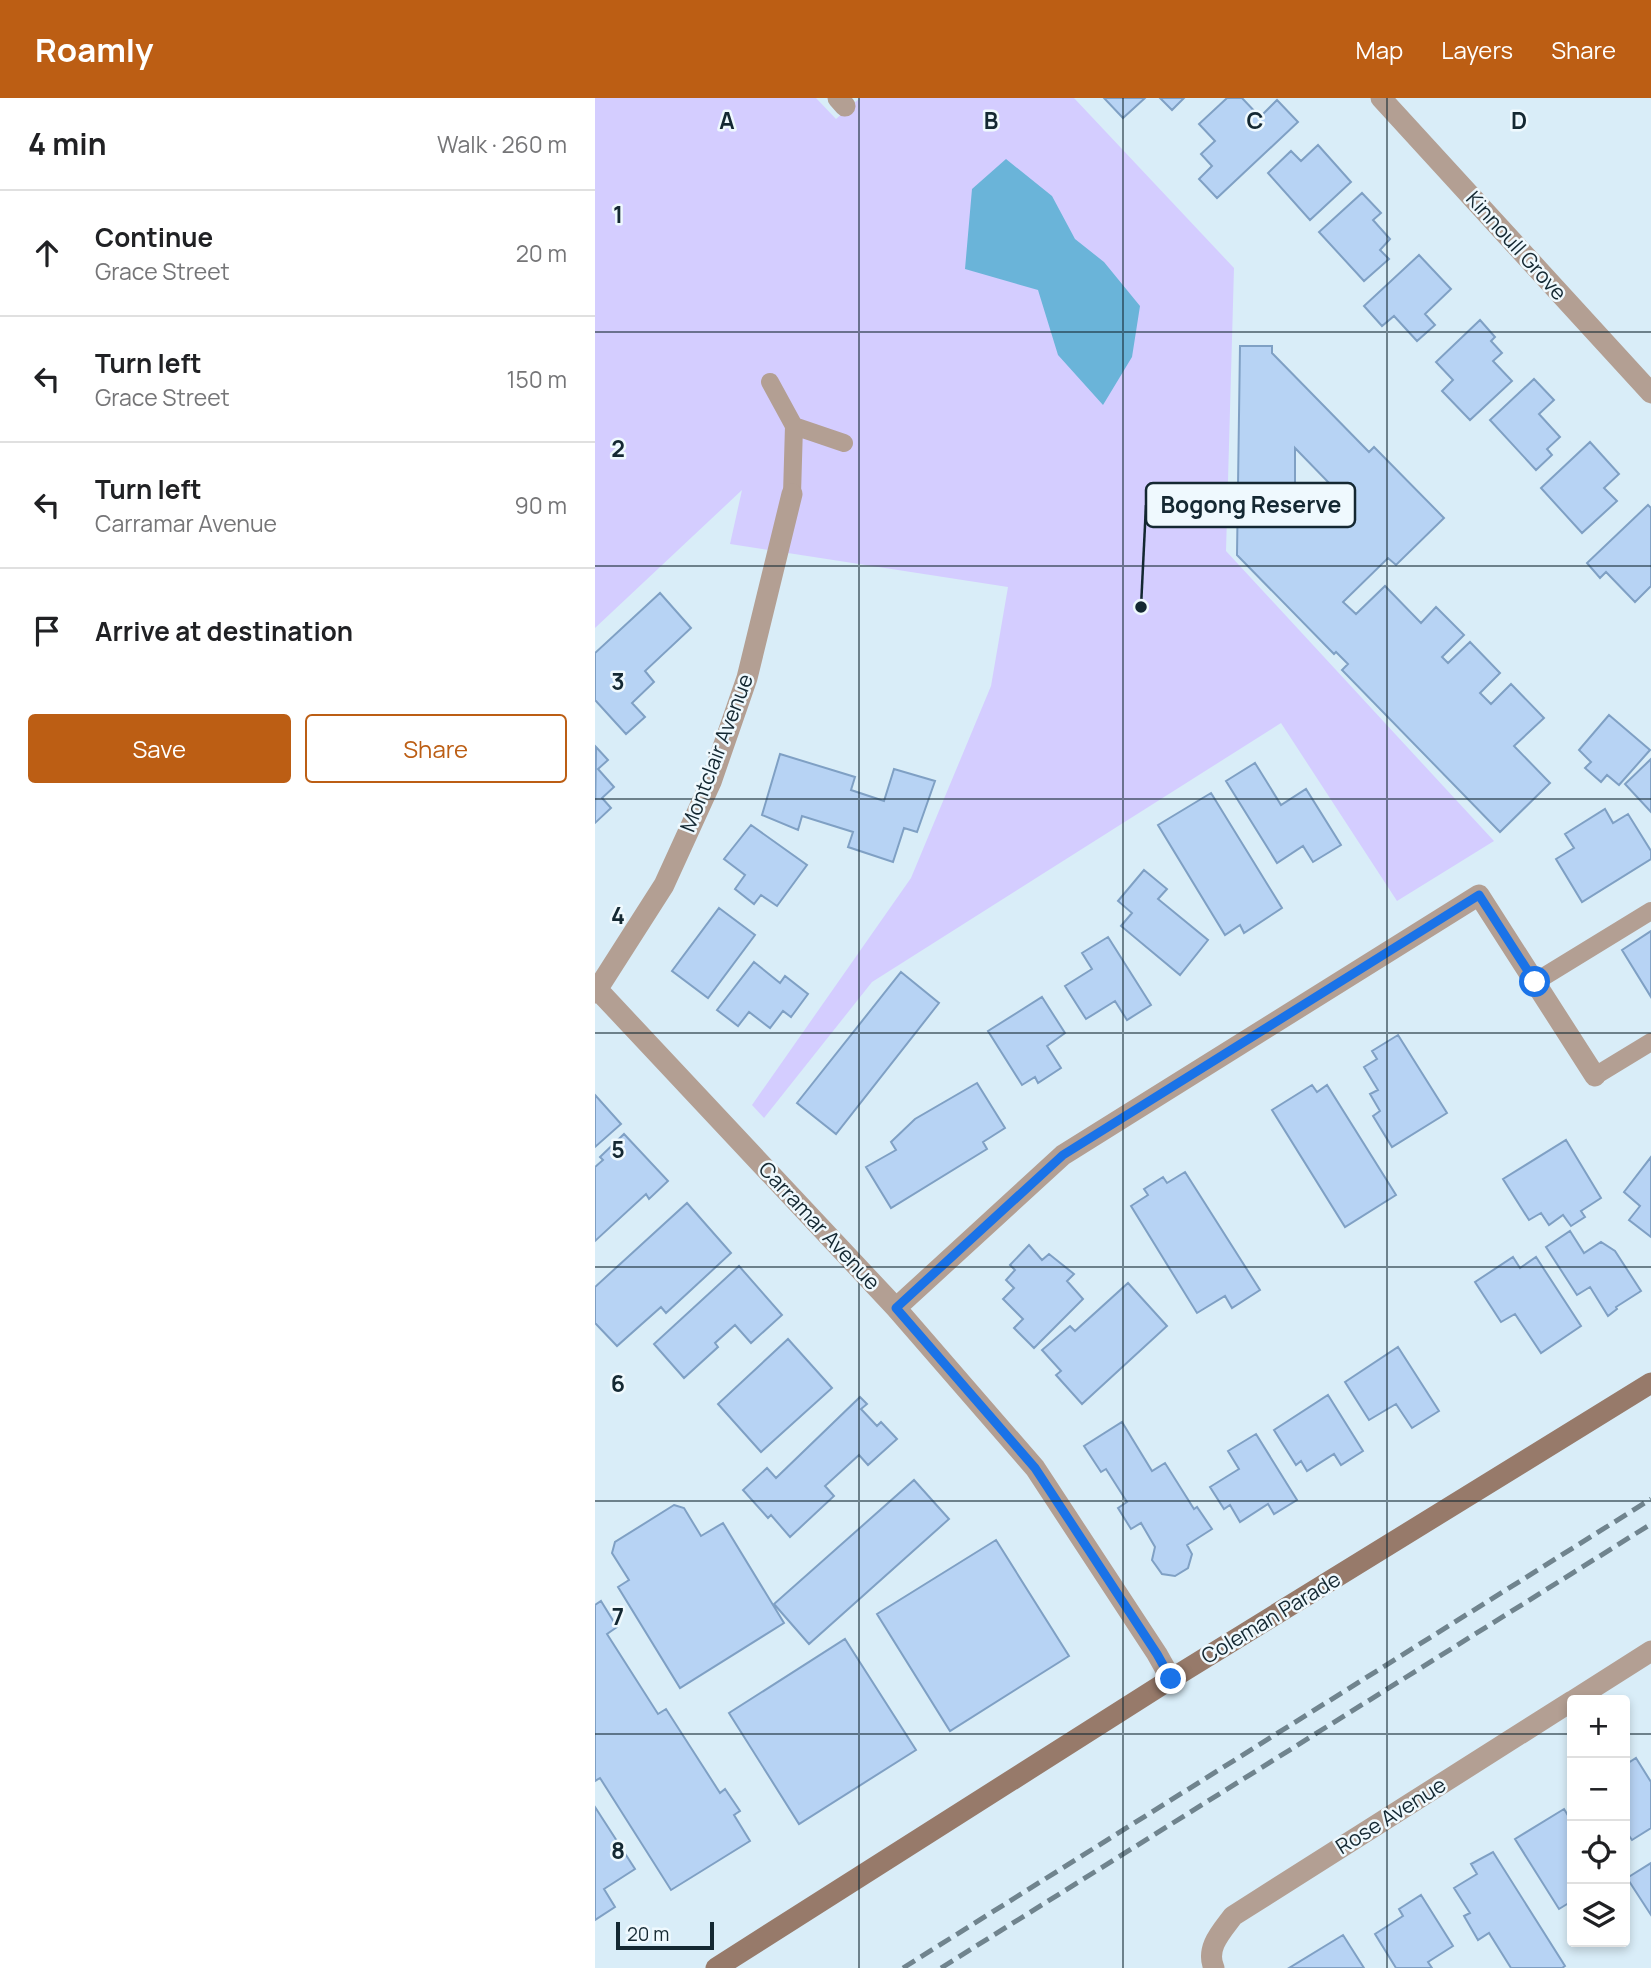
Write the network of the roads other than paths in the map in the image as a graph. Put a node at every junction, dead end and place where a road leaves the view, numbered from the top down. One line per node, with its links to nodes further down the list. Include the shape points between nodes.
1 (1381, 98): 3 (street, Kinnoull Grove)
2 (769, 383): 4 (lane)
3 (1651, 393)
4 (794, 426): 5 (lane); 6 (lane)
5 (844, 443)
6 (792, 494): 9 (street, Montclair Avenue, via 747,678 711,782 664,885)
7 (1651, 911): 8 (lane)
8 (1535, 982): 11 (street); 12 (street, via 1479,895 1063,1155)
9 (596, 991): 12 (street, Carramar Avenue)
10 (1651, 1042): 11 (lane)
11 (1595, 1076)
12 (896, 1308): 15 (street, Carramar Avenue, via 1035,1468)
13 (1651, 1383): 15 (street, Coleman Parade)
14 (1651, 1651): 16 (street, Rose Avenue)
15 (1171, 1679): 18 (street, Coleman Parade)
16 (1582, 1695)
17 (1567, 1705): 19 (street, Rose Avenue, via 1233,1916 1215,1938)
18 (716, 1968)
19 (1214, 1968)

